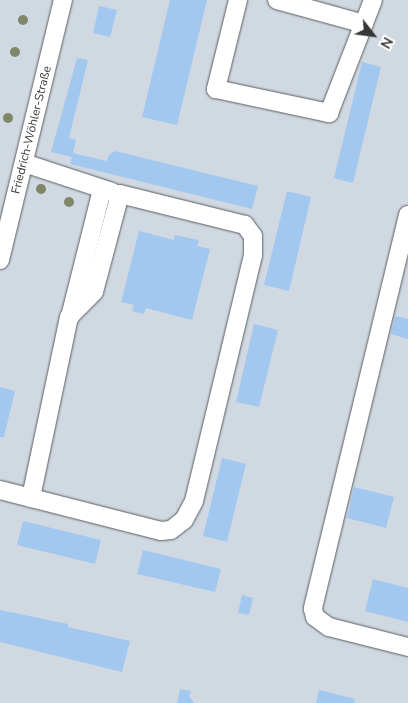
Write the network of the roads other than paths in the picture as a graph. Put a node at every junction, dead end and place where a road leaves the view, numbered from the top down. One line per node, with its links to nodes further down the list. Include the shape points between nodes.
1 (63, 0): 6 (street, Friedrich-Wöhler-Straße)
2 (238, 0): 5 (street, via 216,89 328,113)
3 (277, 0): 5 (street)
4 (373, 0): 5 (street)
5 (364, 24)
6 (24, 163): 7 (street); 10 (street, Friedrich-Wöhler-Straße)
7 (102, 190): 8 (street); 11 (street)
8 (120, 194): 11 (street, via 94,292); 13 (street, via 245,225 253,236 253,256 194,501 190,513 178,526 161,530)
9 (408, 215): 14 (street, via 313,609 315,617 329,627)
10 (0, 260)
11 (70, 317): 13 (street)
12 (0, 490): 13 (street)
13 (31, 498)
14 (408, 647)

